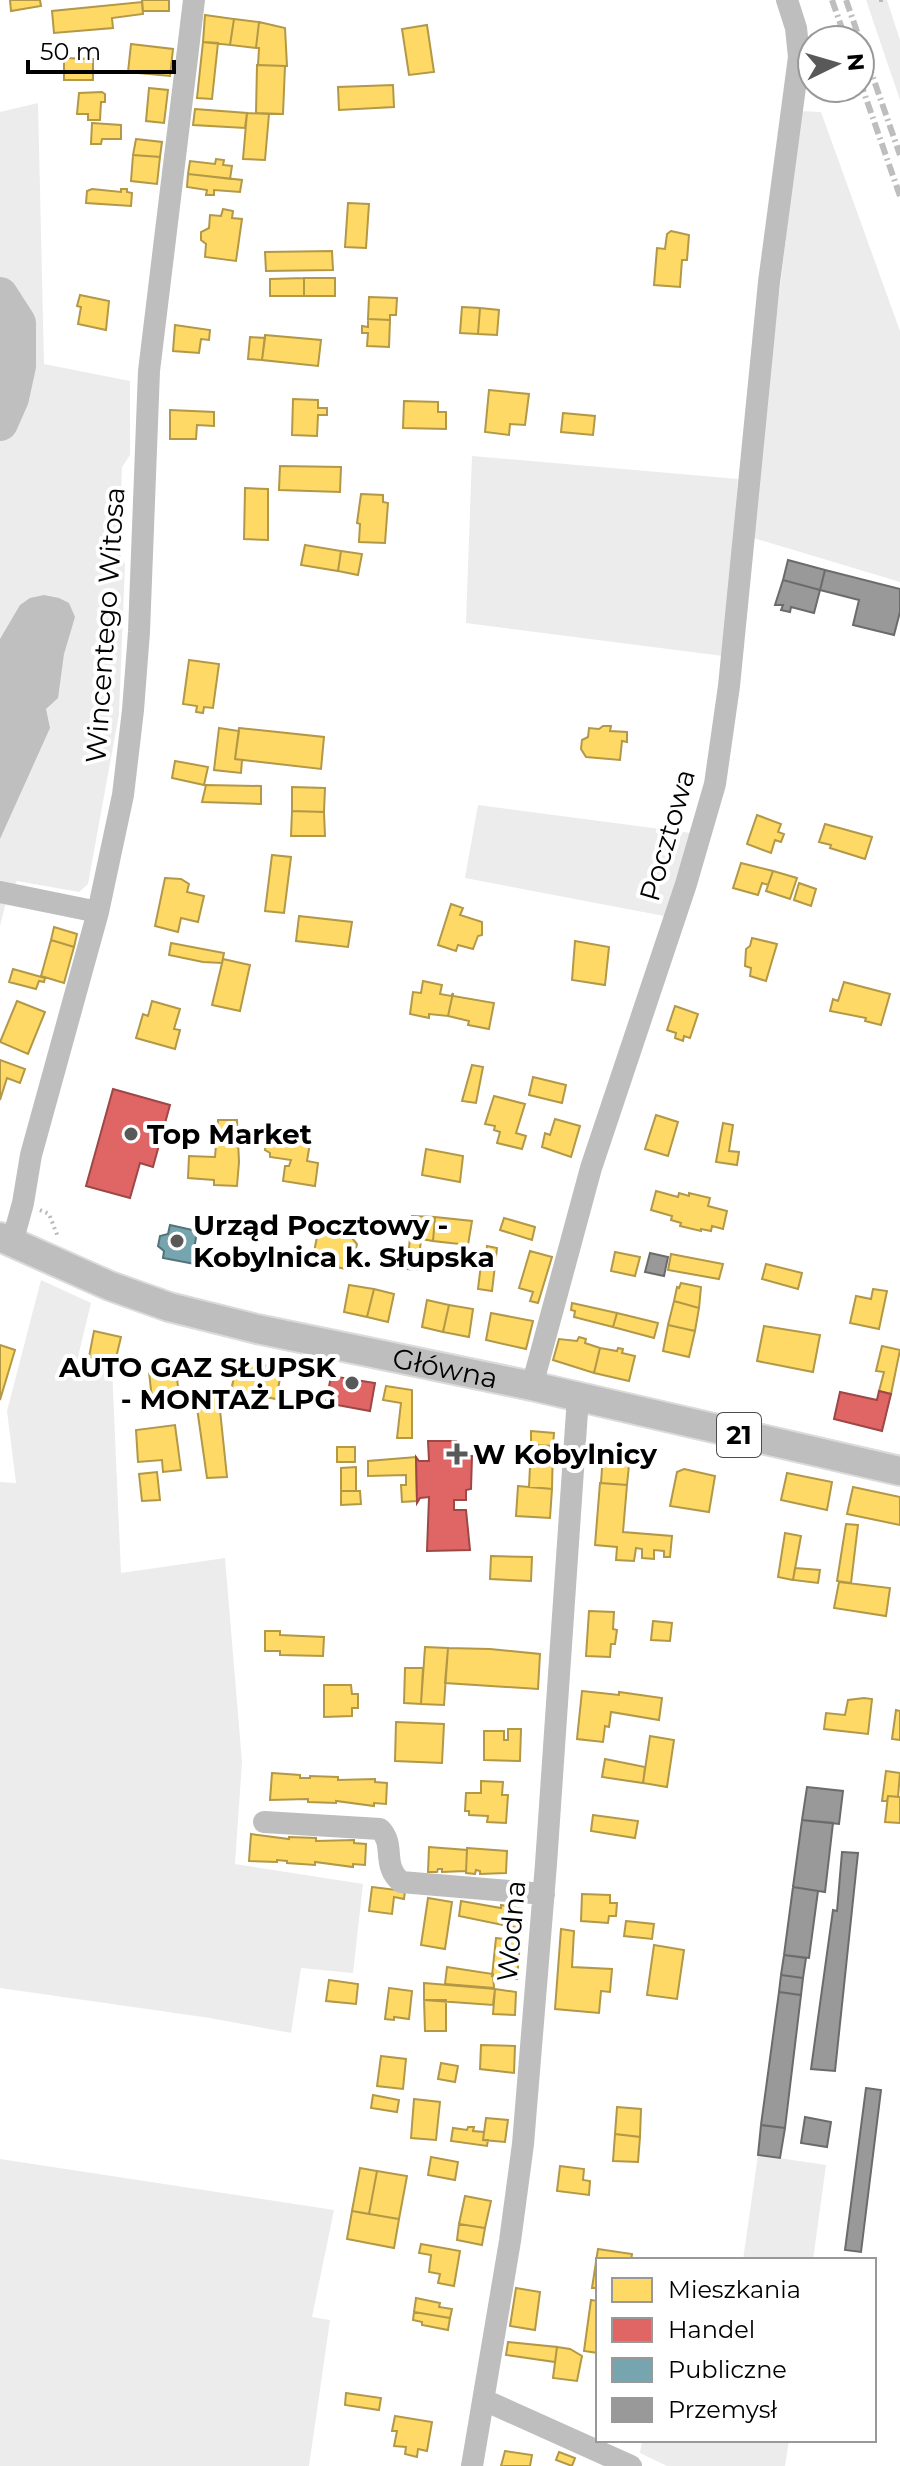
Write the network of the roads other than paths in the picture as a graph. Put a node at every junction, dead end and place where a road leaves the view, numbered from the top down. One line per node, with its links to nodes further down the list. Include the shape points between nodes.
1 (194, 0): 4 (street, Wincentego Witosa, via 149,371 133,710 123,795)
2 (787, 0): 6 (street, Pocztowa, via 799,57 715,784 591,1168)
3 (0, 892): 4 (street)
4 (98, 912): 5 (street, Wincentego Witosa, via 31,1155 23,1203)
5 (6, 1240): 6 (main road, Główna / 21, via 169,1307)
6 (532, 1386): 7 (main road, Główna / 21)
7 (578, 1397): 8 (main road, Główna / 21); 10 (street, Wodna)
8 (900, 1471)
9 (264, 1822): 10 (street, via 380,1829 391,1872 401,1882)
10 (544, 1894): 11 (street, Wodna, via 523,2144)
11 (484, 2400): 12 (street, Wodna); 13 (street)
12 (472, 2466)
13 (631, 2466)

